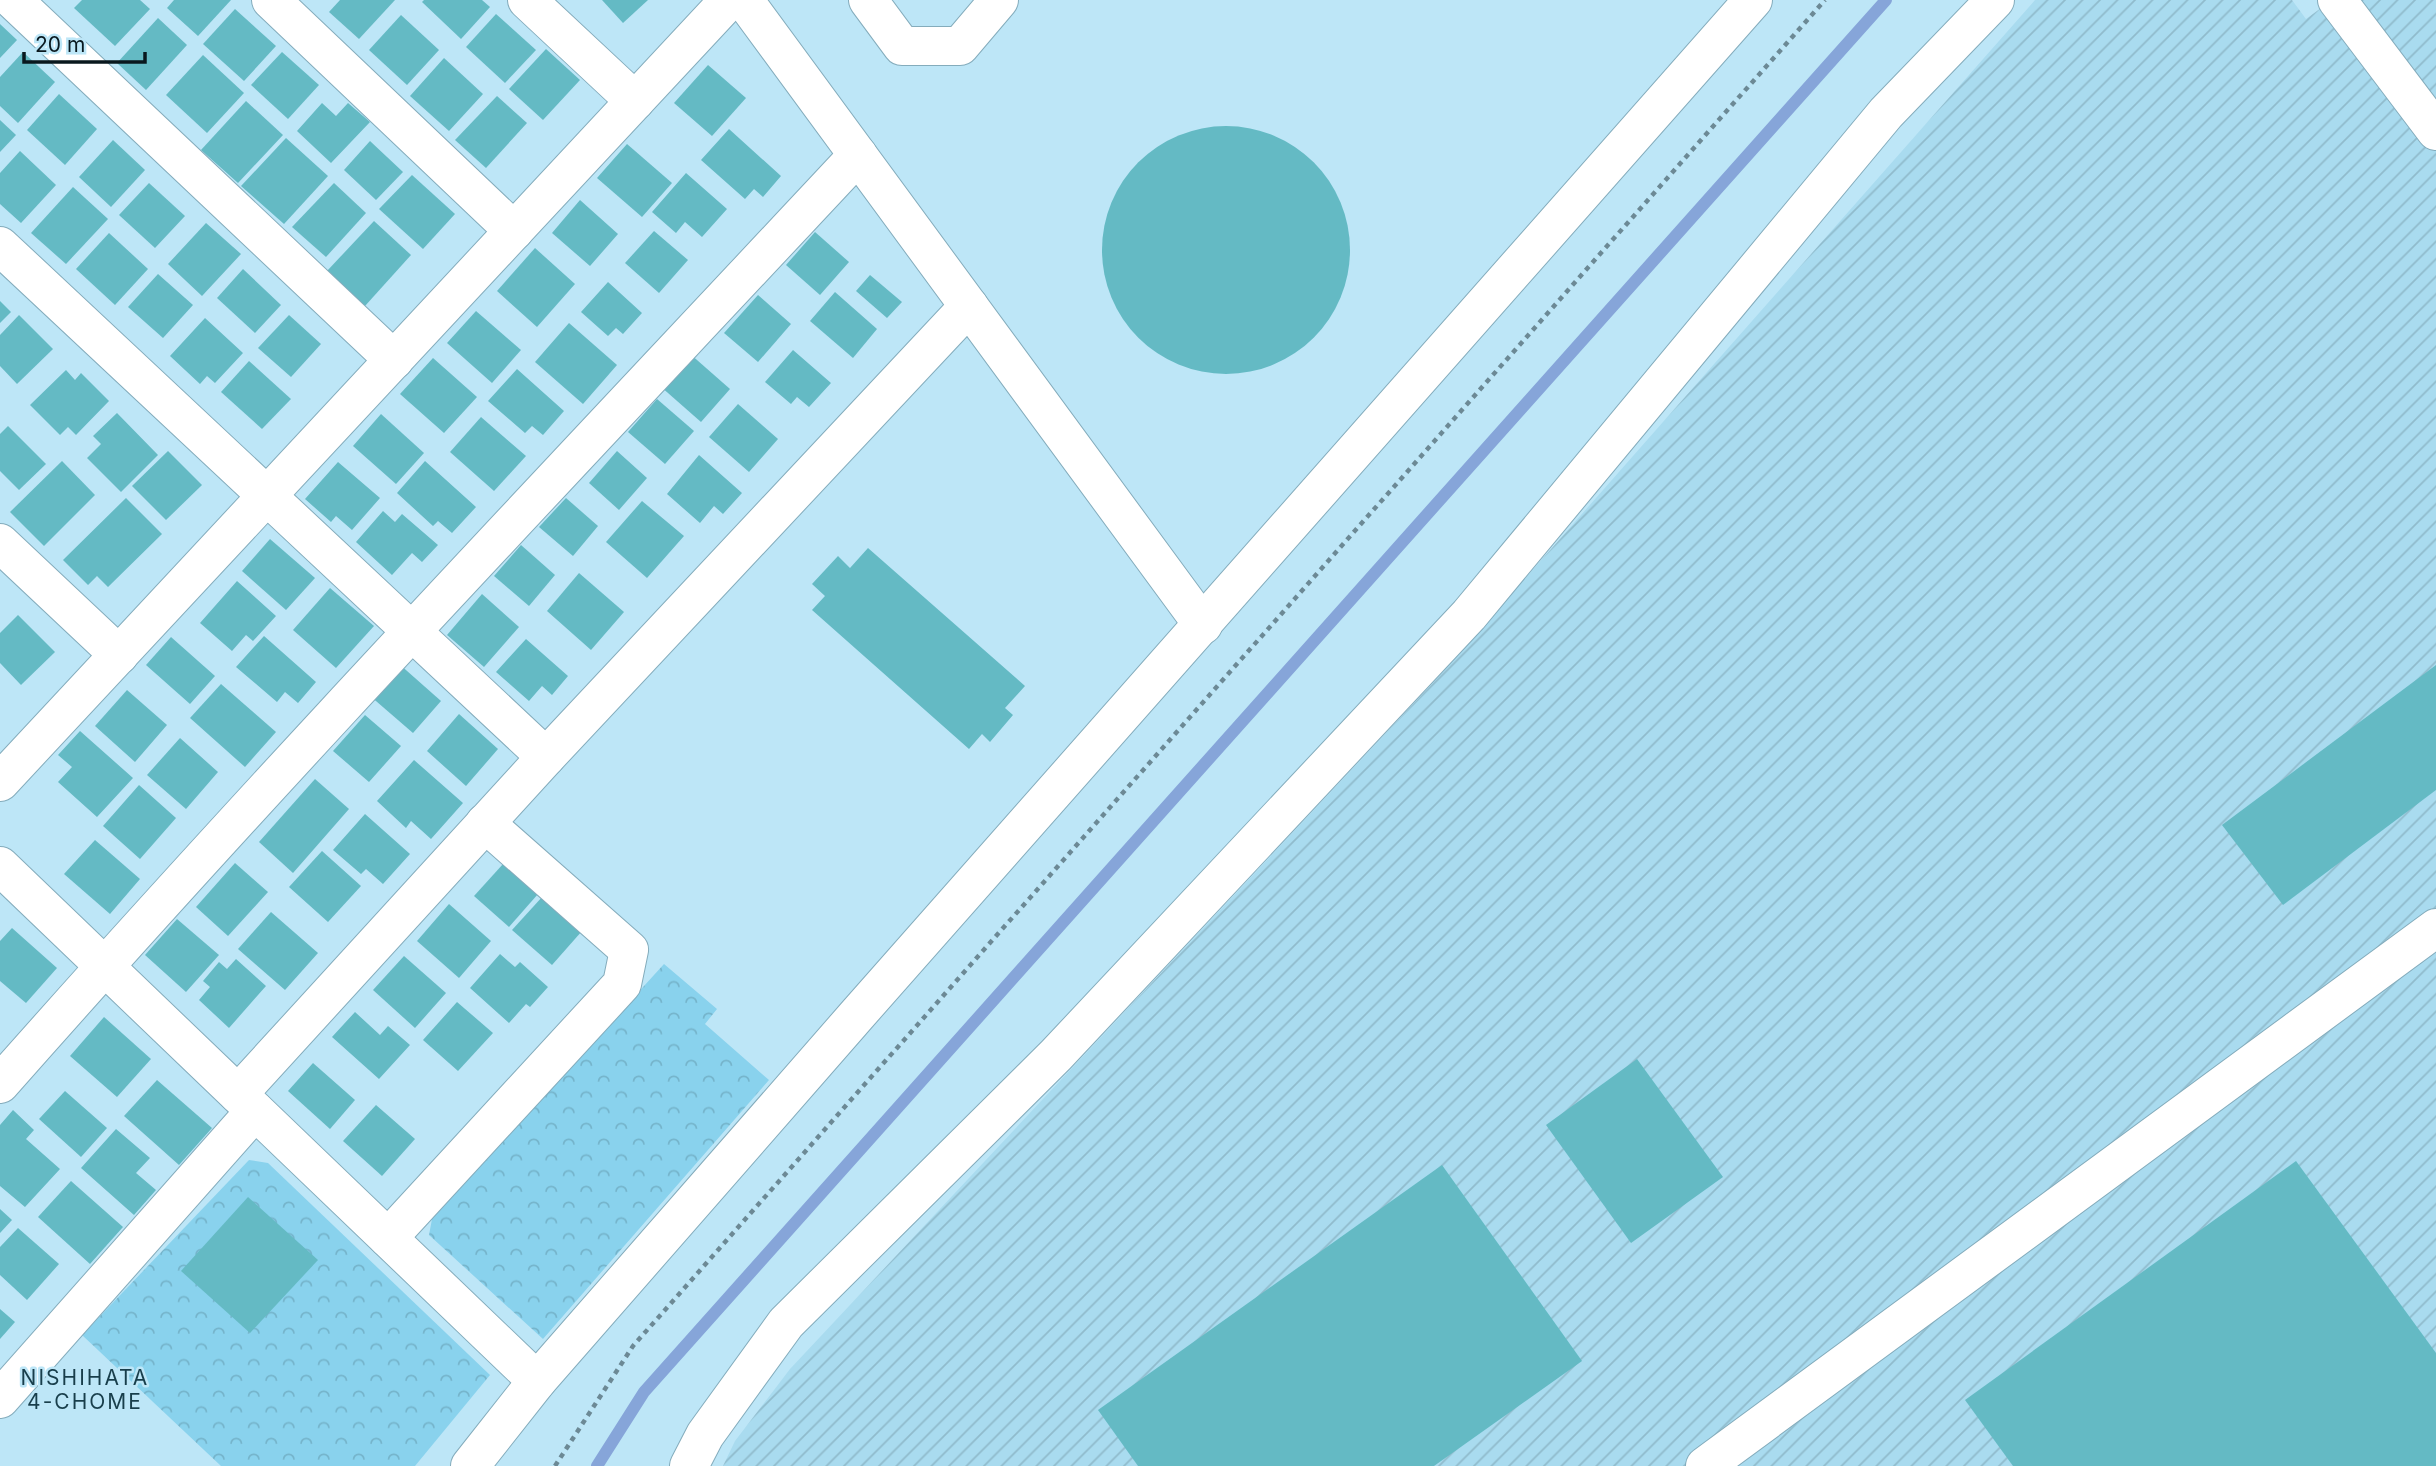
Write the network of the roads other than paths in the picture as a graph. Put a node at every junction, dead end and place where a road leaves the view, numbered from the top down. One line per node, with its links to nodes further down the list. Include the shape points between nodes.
1 (13, 0): 17 (street)
2 (271, 0): 14 (street)
3 (527, 0): 11 (street)
4 (729, 0): 11 (street)
5 (744, 0): 13 (street)
6 (868, 0): 7 (street, via 902,46 960,46)
7 (999, 0)
8 (1753, 0): 20 (street)
9 (1995, 0): 35 (street, via 1886,113 1469,615 1056,1055 786,1323 705,1435)
10 (2339, 3): 12 (street)
11 (635, 101): 14 (street)
12 (2436, 131)
13 (858, 155): 16 (street); 21 (street)
14 (514, 231): 17 (street)
15 (0, 246): 18 (street)
16 (969, 306): 20 (street); 23 (street)
17 (394, 360): 18 (street)
18 (267, 496): 21 (street); 22 (street)
19 (0, 543): 22 (street)
20 (1203, 625): 32 (street)
21 (412, 632): 23 (street); 28 (street)
22 (119, 655): 24 (street)
23 (546, 757): 25 (street)
24 (0, 782)
25 (485, 822): 30 (street); 31 (street, via 629,950 622,984)
26 (0, 866): 28 (street)
27 (2436, 928): 36 (street)
28 (104, 965): 29 (street); 30 (street)
29 (0, 1084)
30 (246, 1103): 31 (street); 33 (street)
31 (387, 1238): 32 (street)
32 (537, 1381): 34 (street)
33 (0, 1399)
34 (470, 1466)
35 (689, 1466)
36 (1705, 1466)

